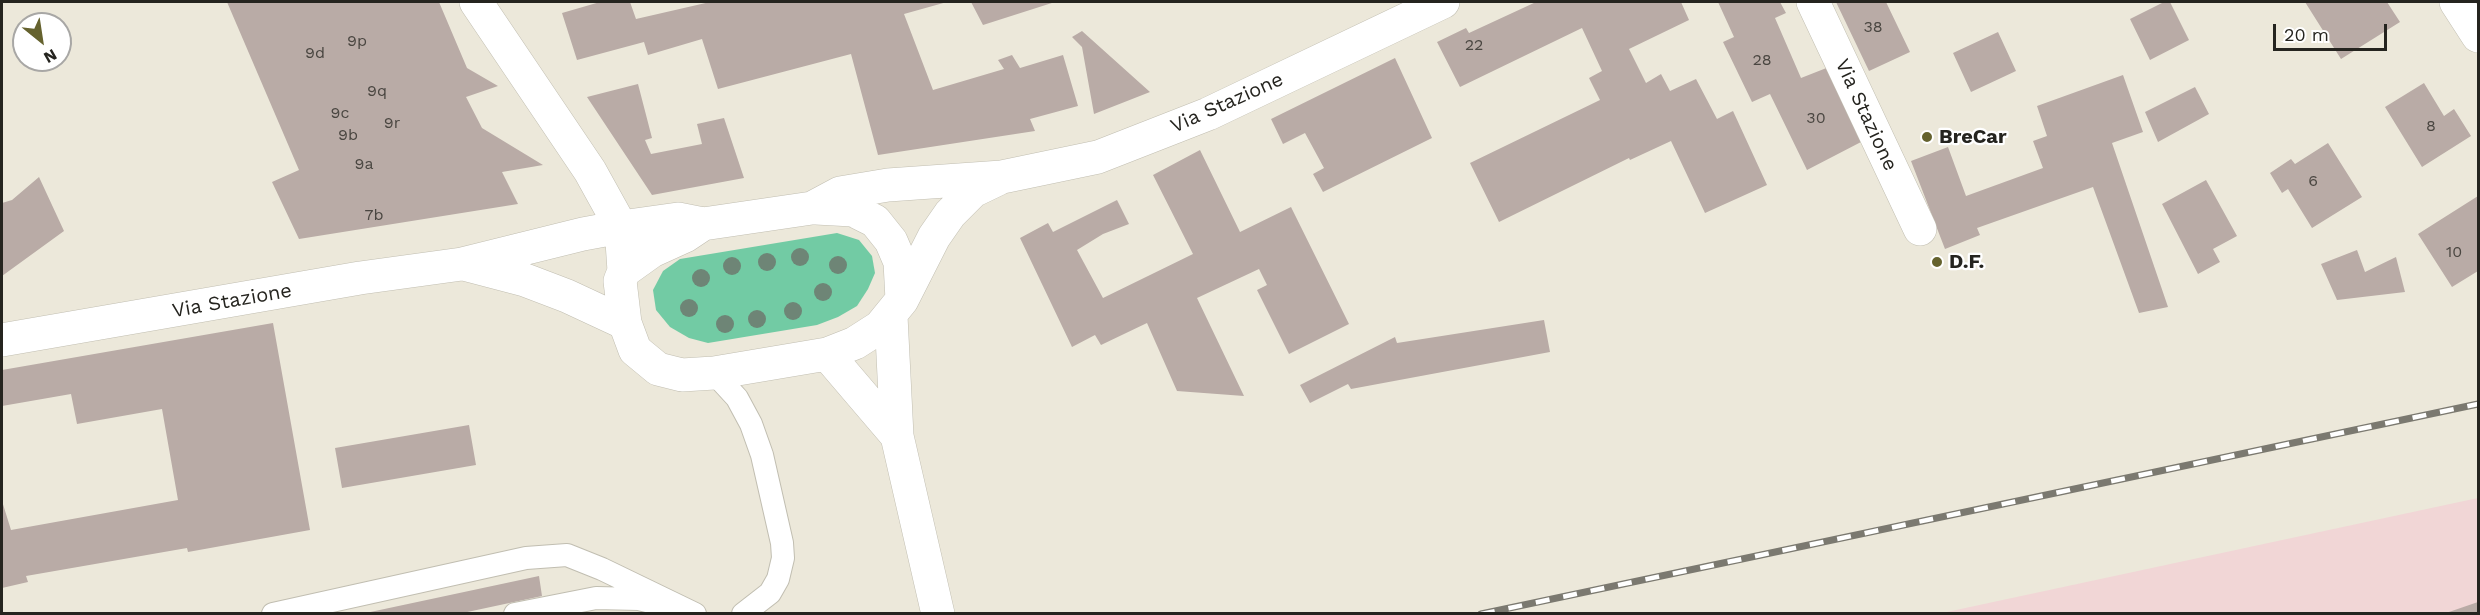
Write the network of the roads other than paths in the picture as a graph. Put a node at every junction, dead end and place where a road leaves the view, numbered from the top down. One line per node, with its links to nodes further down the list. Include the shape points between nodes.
1 (476, 2): 10 (street, via 590,171)
2 (1443, 2): 5 (street, Via Stazione)
3 (1813, 2): 11 (street, Via Stazione)
4 (2456, 2): 6 (street)
5 (1409, 9): 7 (street, Via Stazione, via 1208,114 1098,157)
6 (2478, 36)
7 (1002, 177): 8 (street, Via Stazione, via 888,185 840,193); 14 (street, Via Stazione, via 973,191 950,214)
8 (812, 208): 9 (street, Via Stazione); 14 (street, via 853,210 875,220 891,241 900,262)
9 (702, 224): 10 (street, Via Stazione, via 678,219); 13 (street, Via Stazione)
10 (621, 227): 12 (street, Via Stazione); 13 (street)
11 (1920, 229)
12 (462, 264): 15 (street, Via Stazione, via 525,280); 16 (street, Via Stazione)
13 (624, 271): 15 (street, via 620,282)
14 (897, 308): 17 (street, via 880,327); 19 (street)
15 (625, 323): 18 (street, via 635,350 658,369 682,375)
16 (2, 340)
17 (827, 354): 18 (street); 19 (street)
18 (714, 373): 23 (lane, via 736,398 751,424 762,454 782,543 778,579 770,593)
19 (897, 436): 24 (street)
20 (688, 610): 21 (lane, via 567,555 526,558); 22 (lane, via 639,599 596,598)
21 (273, 614)
22 (515, 614)
23 (743, 614)
24 (938, 614)

